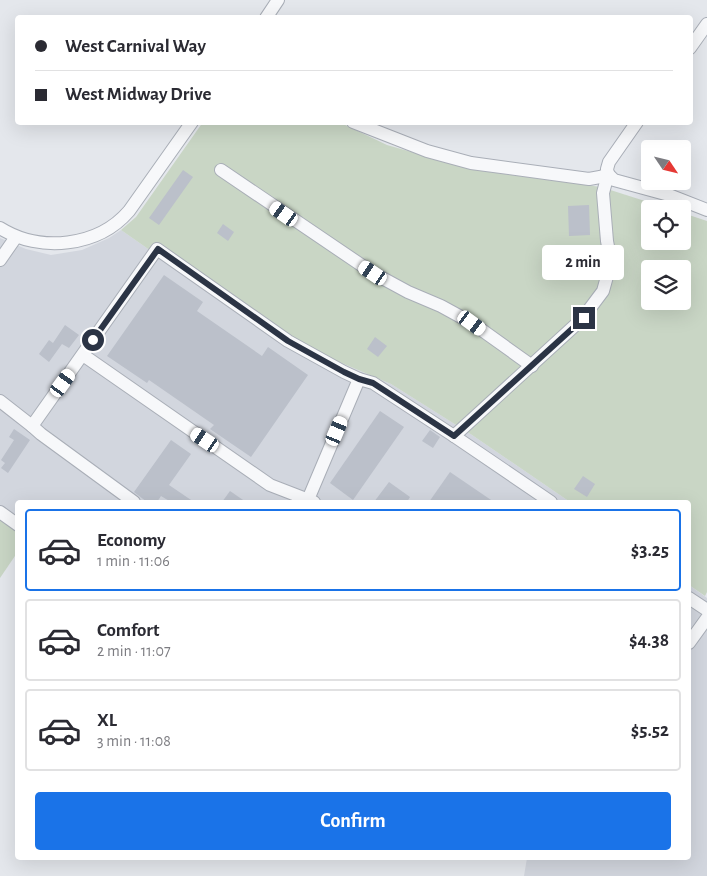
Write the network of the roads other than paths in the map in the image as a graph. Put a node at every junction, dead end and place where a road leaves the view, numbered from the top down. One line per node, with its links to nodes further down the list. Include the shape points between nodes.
1 (278, 0): 2 (street)
2 (268, 15)
3 (707, 24): 4 (street)
4 (693, 44)
5 (190, 125): 12 (street, via 129,211 112,226 77,241 60,244)
6 (361, 125): 9 (street, via 427,151 471,163 588,179)
7 (634, 125): 9 (street, via 609,162)
8 (221, 170): 15 (street, via 373,273 472,323)
9 (608, 174): 10 (street, via 614,180 669,195); 15 (street, via 603,193 611,262 603,291 582,319)
10 (707, 210)
11 (0, 228): 12 (street)
12 (16, 237): 13 (street)
13 (0, 260)
14 (83, 355): 16 (street, via 158,249 288,341); 18 (street); 21 (street, via 270,485)
15 (532, 366): 19 (street)
16 (359, 379): 19 (street, via 373,383); 22 (street)
17 (0, 401): 18 (street)
18 (32, 426): 20 (street)
19 (454, 436): 23 (street)
20 (131, 500)
21 (305, 500)
22 (311, 500)
23 (548, 500)
24 (0, 512): 25 (street)
25 (15, 523)
26 (691, 599): 27 (street)
27 (707, 610)
28 (707, 618): 29 (street)
29 (691, 641)

